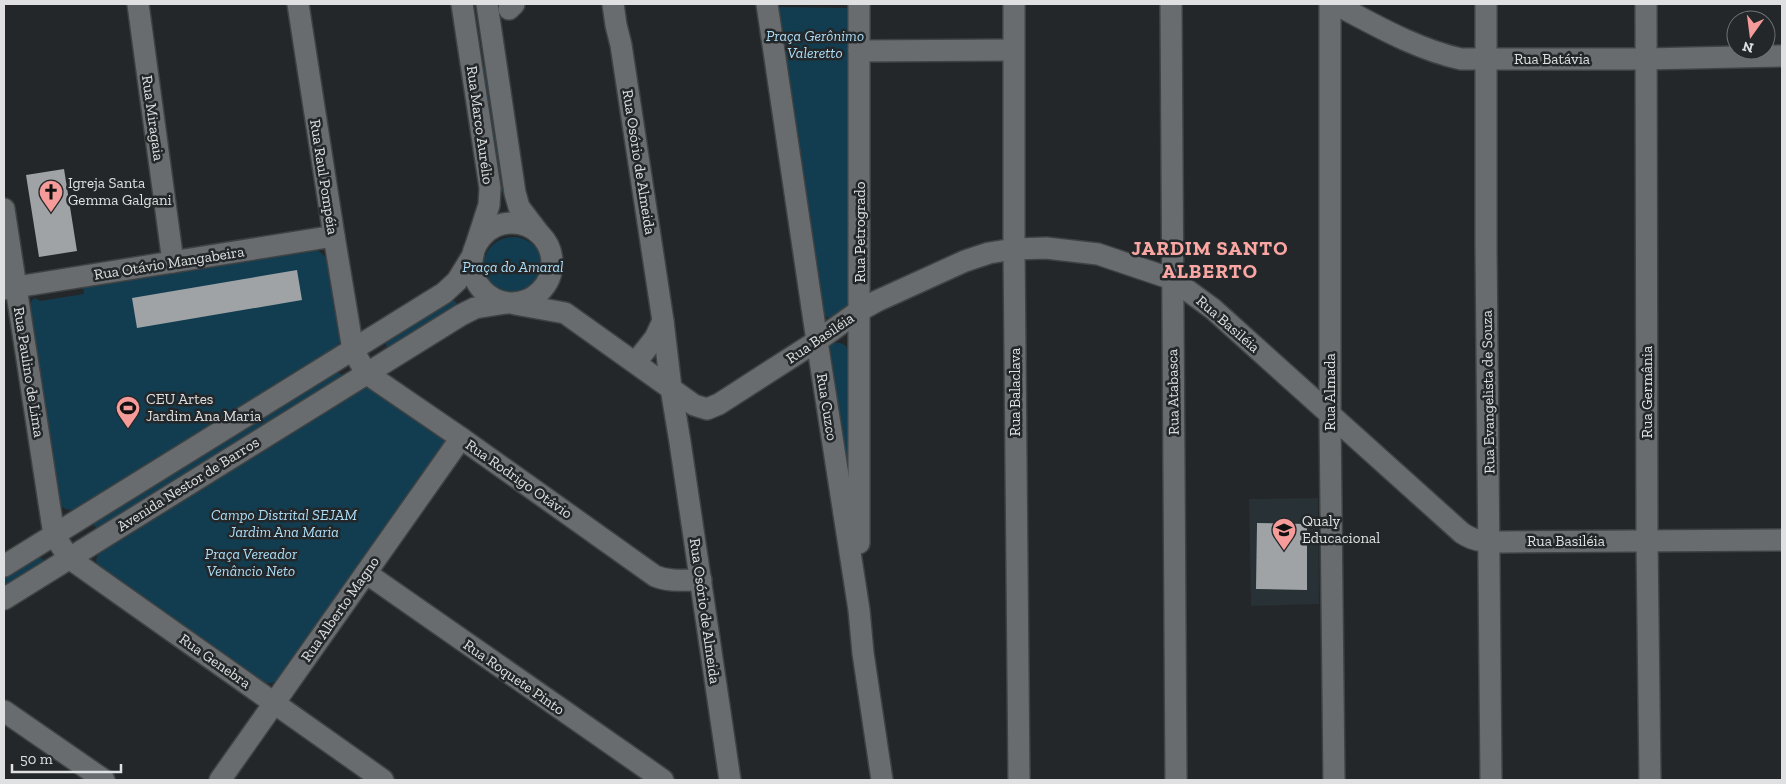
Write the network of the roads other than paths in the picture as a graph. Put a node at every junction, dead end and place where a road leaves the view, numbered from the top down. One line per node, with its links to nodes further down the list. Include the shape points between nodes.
1 (138, 4): 26 (street, Rua Miragaia)
2 (298, 4): 23 (street, Rua Raul Pompéia)
3 (462, 4): 17 (street, Rua Marco Aurélio)
4 (487, 4): 15 (street, Rua Marco Aurélio)
5 (613, 4): 33 (street, Rua Osório de Almeida)
6 (767, 4): 34 (street, Rua Cuzco)
7 (859, 4): 16 (street, Rua Petrogrado)
8 (1014, 4): 14 (street, Rua Balaclava)
9 (1171, 4): 28 (street, Rua Atabasca)
10 (1330, 4): 40 (street, Rua Almada)
11 (1335, 4): 19 (street, Rua Batávia, via 1438,53 1461,59)
12 (1486, 4): 19 (street, Rua Evangelista de Souza)
13 (1646, 4): 20 (street, Rua Germânia)
14 (1013, 50): 16 (street); 25 (street, Rua Balaclava)
15 (494, 51): 17 (street); 22 (street, Rua Marco Aurélio, via 515,194 519,207)
16 (859, 51): 31 (street, Rua Petrogrado)
17 (470, 54): 24 (street, Rua Marco Aurélio, via 490,188 489,204)
18 (1782, 56): 20 (street, Rua Batávia)
19 (1486, 59): 20 (street, Rua Batávia); 46 (street, Rua Evangelista de Souza)
20 (1646, 59): 45 (street, Rua Germânia)
21 (4, 209): 29 (street, Rua Paulino de Lima)
22 (540, 234): 24 (street, via 525,225 506,223 488,230); 27 (street, via 551,251)
23 (334, 236): 26 (street, Rua Otávio Mangabeira); 35 (street, Rua Raul Pompéia)
24 (475, 249): 30 (street, via 473,271 479,286 490,297); 35 (street, Avenida Nestor de Barros, via 457,282 444,293)
25 (1014, 249): 28 (street, Rua Basiléia, via 1046,248 1098,254); 31 (street, Rua Basiléia, via 965,261); 61 (street, Rua Balaclava)
26 (173, 262): 29 (street, Rua Otávio Mangabeira)
27 (553, 264): 30 (street, via 549,280 538,294 531,299); 32 (street)
28 (1172, 278): 40 (street, Rua Basiléia, via 1213,309); 62 (street, Rua Atabasca)
29 (10, 288): 43 (street, Rua Paulino de Lima)
30 (510, 303): 32 (street); 37 (street, Avenida Nestor de Barros, via 468,311)
31 (859, 311): 34 (street, Rua Basiléia); 52 (street, Rua Petrogrado)
32 (565, 313): 36 (street)
33 (663, 321): 36 (street, via 656,338); 38 (street, Rua Osório de Almeida)
34 (817, 341): 39 (street, Rua Basiléia, via 720,404); 52 (street, Rua Cuzco)
35 (353, 350): 37 (street, Rua Rodrigo Otávio); 43 (street, Avenida Nestor de Barros)
36 (636, 362): 38 (street)
37 (366, 373): 41 (street, Rua Rodrigo Otávio); 47 (street, Avenida Nestor de Barros)
38 (671, 388): 39 (street); 42 (street, Rua Osório de Almeida)
39 (701, 408): 42 (street, via 684,430)
40 (1330, 415): 46 (street, Rua Basiléia, via 1462,534); 63 (street, Rua Almada)
41 (461, 438): 49 (street, Rua Alberto Magno); 50 (street, Rua Rodrigo Otávio, via 654,576 662,580)
42 (680, 442): 50 (street, Rua Osório de Almeida)
43 (54, 535): 47 (street, Rua Genebra); 48 (street, Avenida Nestor de Barros)
44 (1782, 540): 45 (street, Rua Basiléia)
45 (1647, 541): 46 (street, Rua Basiléia); 65 (street, Rua Germânia)
46 (1490, 542): 64 (street, Rua Evangelista de Souza)
47 (69, 558): 51 (street, Avenida Nestor de Barros); 53 (street, Rua Genebra)
48 (4, 566)
49 (366, 573): 53 (street, Rua Alberto Magno); 58 (street, Rua Roquete Pinto)
50 (701, 580): 59 (street, Rua Osório de Almeida)
51 (4, 598)
52 (859, 610): 60 (street, Rua Cuzco)
53 (274, 703): 56 (street, Rua Alberto Magno); 57 (street, Rua Genebra)
54 (4, 711): 55 (street)
55 (104, 780)
56 (220, 780)
57 (383, 780)
58 (663, 780)
59 (730, 780)
60 (882, 780)
61 (1019, 780)
62 (1176, 780)
63 (1334, 780)
64 (1492, 780)
65 (1650, 780)

